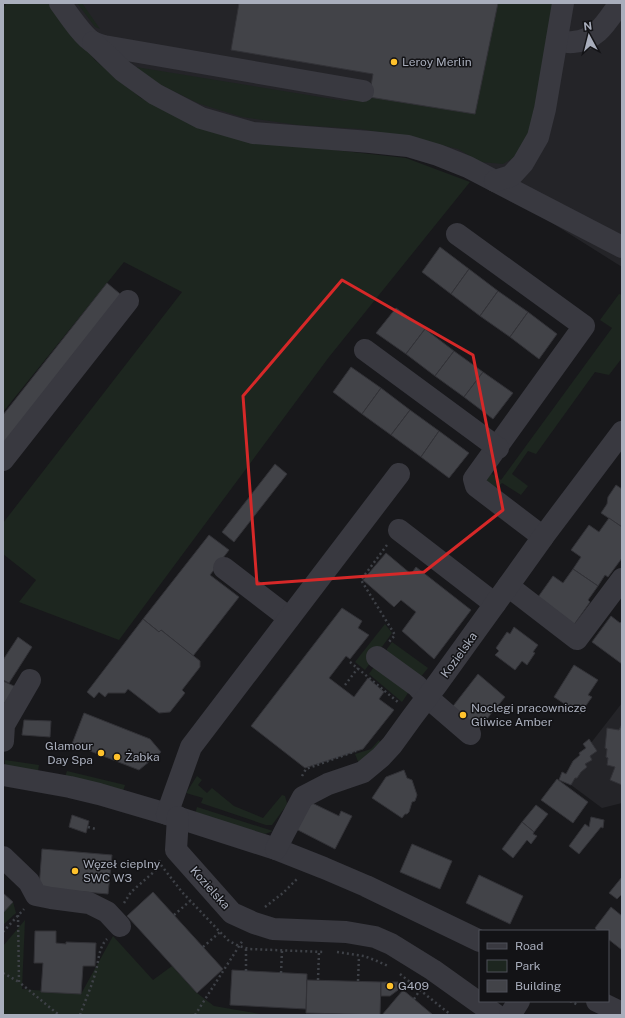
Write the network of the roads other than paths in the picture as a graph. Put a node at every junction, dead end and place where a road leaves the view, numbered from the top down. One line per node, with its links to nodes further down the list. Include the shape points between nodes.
1 (60, 3): 5 (street)
2 (563, 3): 4 (street)
3 (620, 3): 4 (street, via 598,33 588,39 572,43)
4 (557, 40): 7 (street, via 538,137 511,176)
5 (93, 42): 6 (street); 7 (street, via 123,71 155,94 201,118 253,133 408,146 468,167)
6 (363, 91)
7 (495, 181): 9 (street)
8 (457, 234): 13 (street, via 584,326)
9 (622, 247)
10 (128, 301): 14 (street)
11 (365, 350): 13 (street)
12 (622, 432): 17 (street, Kozielska)
13 (498, 448): 17 (street, via 474,479 476,486)
14 (3, 460)
15 (399, 474): 22 (street, Kozielska)
16 (399, 530): 21 (street)
17 (543, 537): 20 (street, Kozielska)
18 (224, 568): 22 (street)
19 (622, 579): 20 (street, via 576,639)
20 (508, 586): 21 (street, Kozielska)
21 (495, 604): 25 (street, Kozielska)
22 (289, 618): 29 (street, Kozielska, via 191,746)
23 (378, 657): 25 (street, via 417,686)
24 (30, 680): 27 (street, via 4,725)
25 (427, 697): 26 (street); 30 (street, Kozielska, via 392,745 363,772 328,784 303,797)
26 (470, 734)
27 (3, 741)
28 (3, 775): 29 (street, via 70,787)
29 (173, 815): 30 (street); 37 (street, Kozielska, via 176,850 232,913 257,917 273,929 346,932 375,937 433,970)
30 (276, 849): 33 (street, via 366,886)
31 (3, 857): 32 (street, via 30,882 36,895 89,903 107,912)
32 (113, 932)
33 (479, 941)
34 (518, 1002): 38 (street)
35 (589, 1004): 36 (street)
36 (622, 1013)
37 (496, 1015)
38 (510, 1015)

